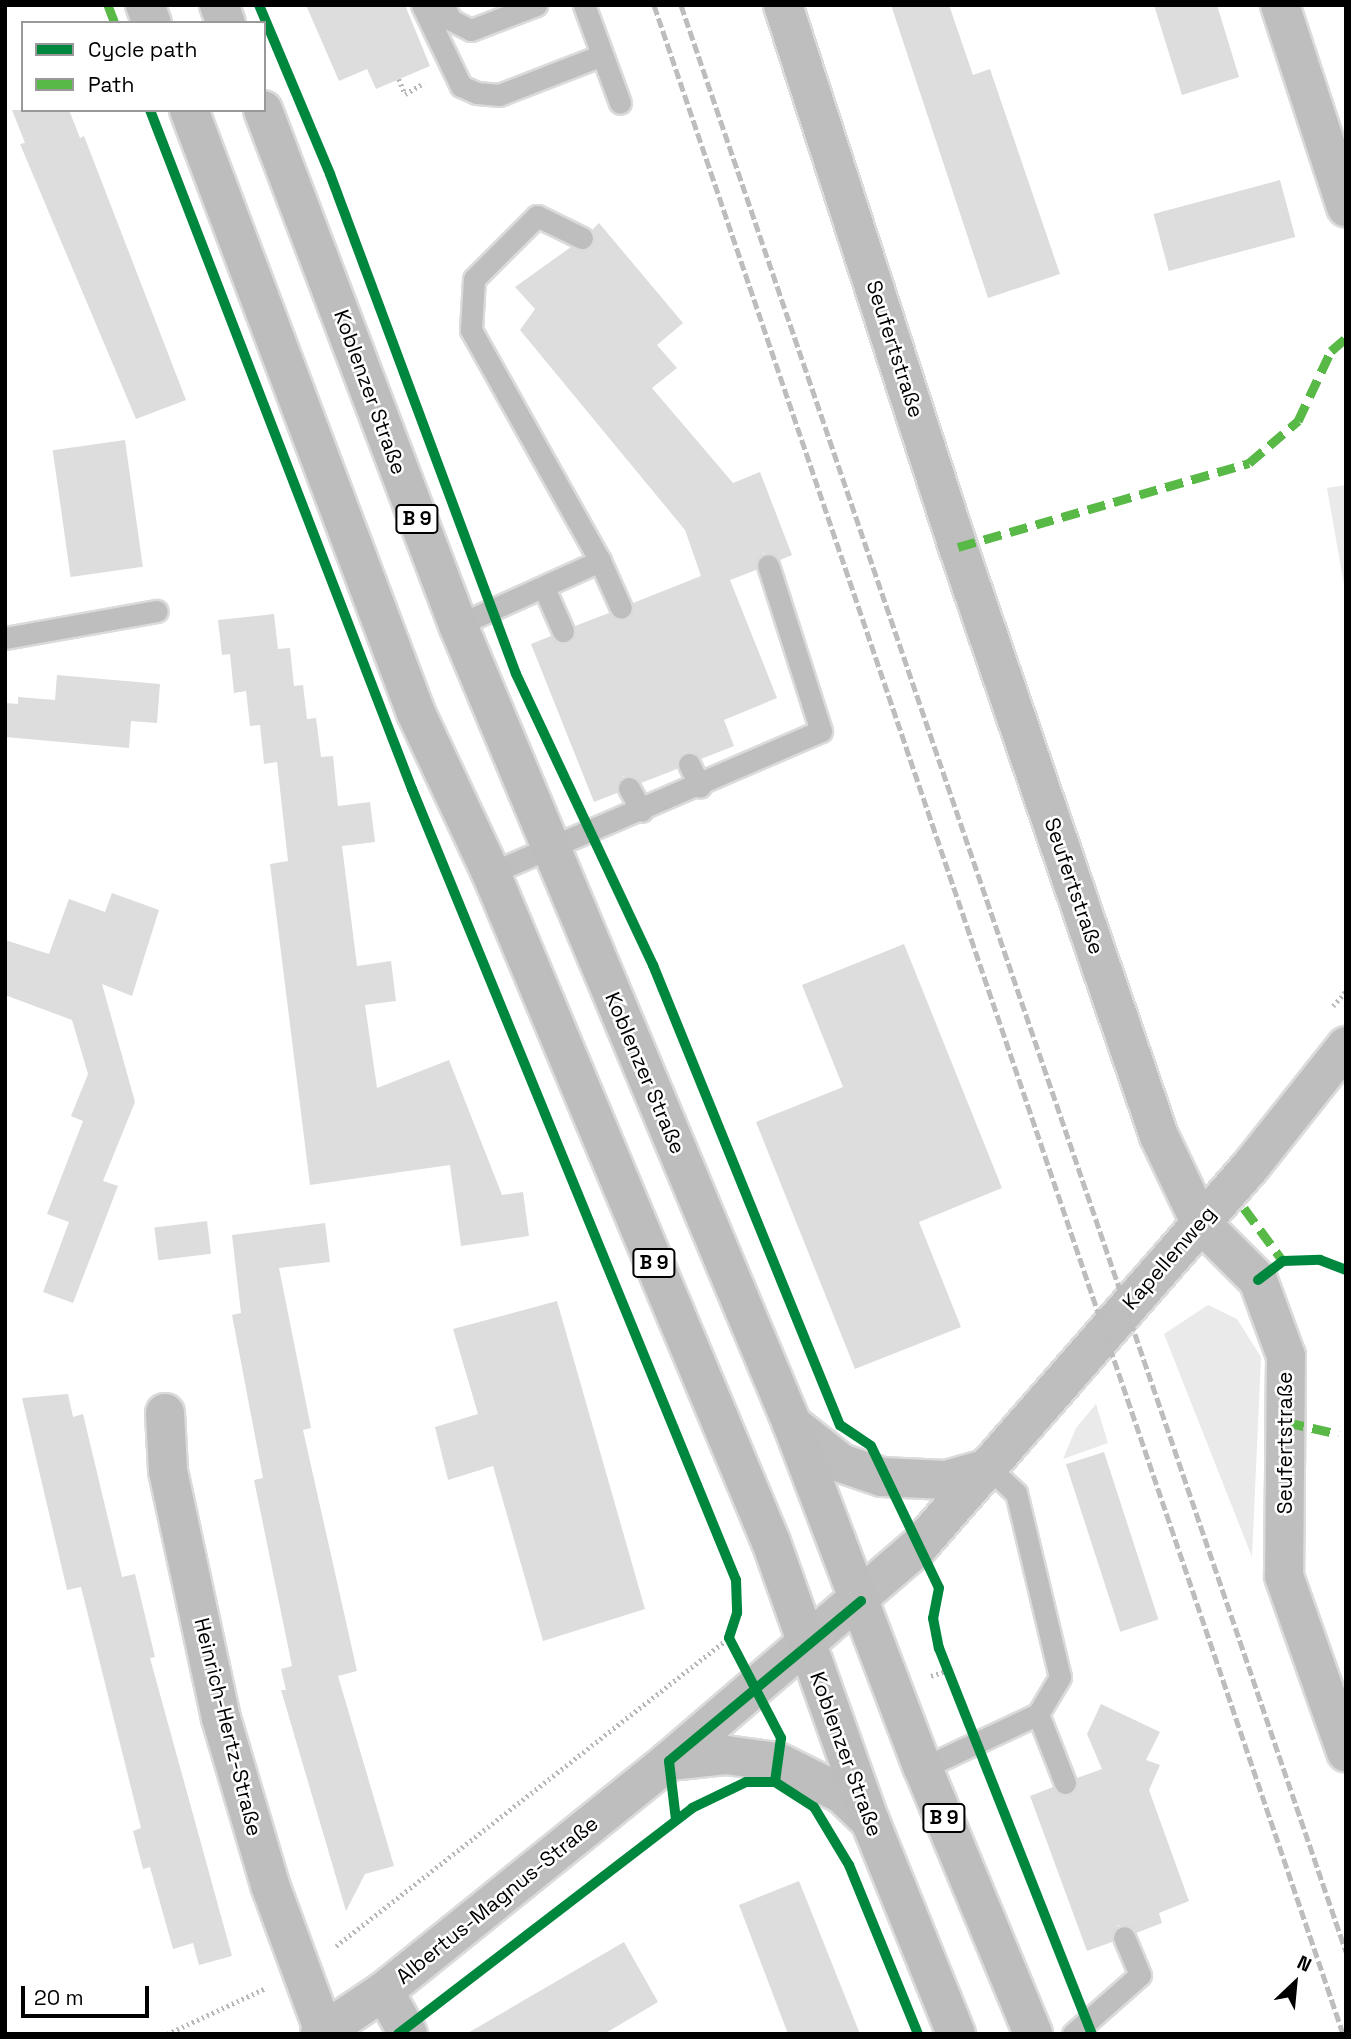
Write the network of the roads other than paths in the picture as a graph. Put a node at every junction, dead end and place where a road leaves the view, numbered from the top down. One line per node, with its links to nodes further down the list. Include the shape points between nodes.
1 (422, 5): 7 (lane, via 461,86 477,93 499,95)
2 (443, 5): 3 (lane, via 451,20 471,30)
3 (536, 5)
4 (584, 5): 7 (lane)
5 (783, 5): 28 (street, Seufertstraße, via 958,547 1159,1136)
6 (1280, 5): 11 (street)
7 (602, 55): 8 (lane)
8 (620, 103)
9 (190, 112): 26 (main road, Koblenzer Straße / B 9, via 416,713)
10 (263, 112): 18 (main road, Koblenzer Straße / B 9)
11 (1346, 207)
12 (582, 238): 13 (lane, via 537,216 474,279 471,330)
13 (600, 561): 15 (lane); 16 (lane)
14 (768, 565): 22 (lane, via 821,731)
15 (545, 590): 18 (lane); 19 (lane)
16 (621, 608)
17 (157, 611): 20 (lane)
18 (458, 625): 25 (main road, Koblenzer Straße / B 9)
19 (563, 631)
20 (5, 638)
21 (689, 764): 22 (lane)
22 (700, 787): 24 (lane)
23 (629, 788): 24 (lane)
24 (642, 811): 25 (lane)
25 (551, 851): 26 (lane); 30 (main road, Koblenzer Straße / B 9)
26 (491, 873): 33 (main road, Koblenzer Straße / B 9, via 779,1561)
27 (1346, 1046): 28 (street, Kapellenweg)
28 (1200, 1222): 31 (street, Kapellenweg); 35 (street, Seufertstraße, via 1258,1280 1286,1356 1284,1576)
29 (164, 1413): 42 (street, Heinrich-Hertz-Straße, via 168,1471 221,1718)
30 (792, 1424): 31 (street, via 841,1464 882,1477 946,1480); 32 (main road, Koblenzer Straße / B 9)
31 (989, 1468): 32 (street, Kapellenweg); 34 (lane, via 1016,1493 1060,1677)
32 (861, 1601): 33 (street, Kapellenweg); 37 (main road, Koblenzer Straße / B 9)
33 (807, 1646): 36 (street, Albertus-Magnus-Straße); 39 (main road, Koblenzer Straße / B 9)
34 (1038, 1714): 37 (lane); 38 (lane)
35 (1346, 1752)
36 (669, 1761): 39 (street, via 726,1755 778,1762 842,1794); 41 (street, Albertus-Magnus-Straße)
37 (923, 1768): 45 (main road, Koblenzer Straße / B 9)
38 (1065, 1783)
39 (870, 1821): 44 (main road, Koblenzer Straße / B 9)
40 (1124, 1937): 46 (lane, via 1140,1975)
41 (384, 1991): 42 (street, Albertus-Magnus-Straße); 43 (street)
42 (322, 2033)
43 (408, 2034)
44 (956, 2034)
45 (1033, 2034)
46 (1073, 2034)

